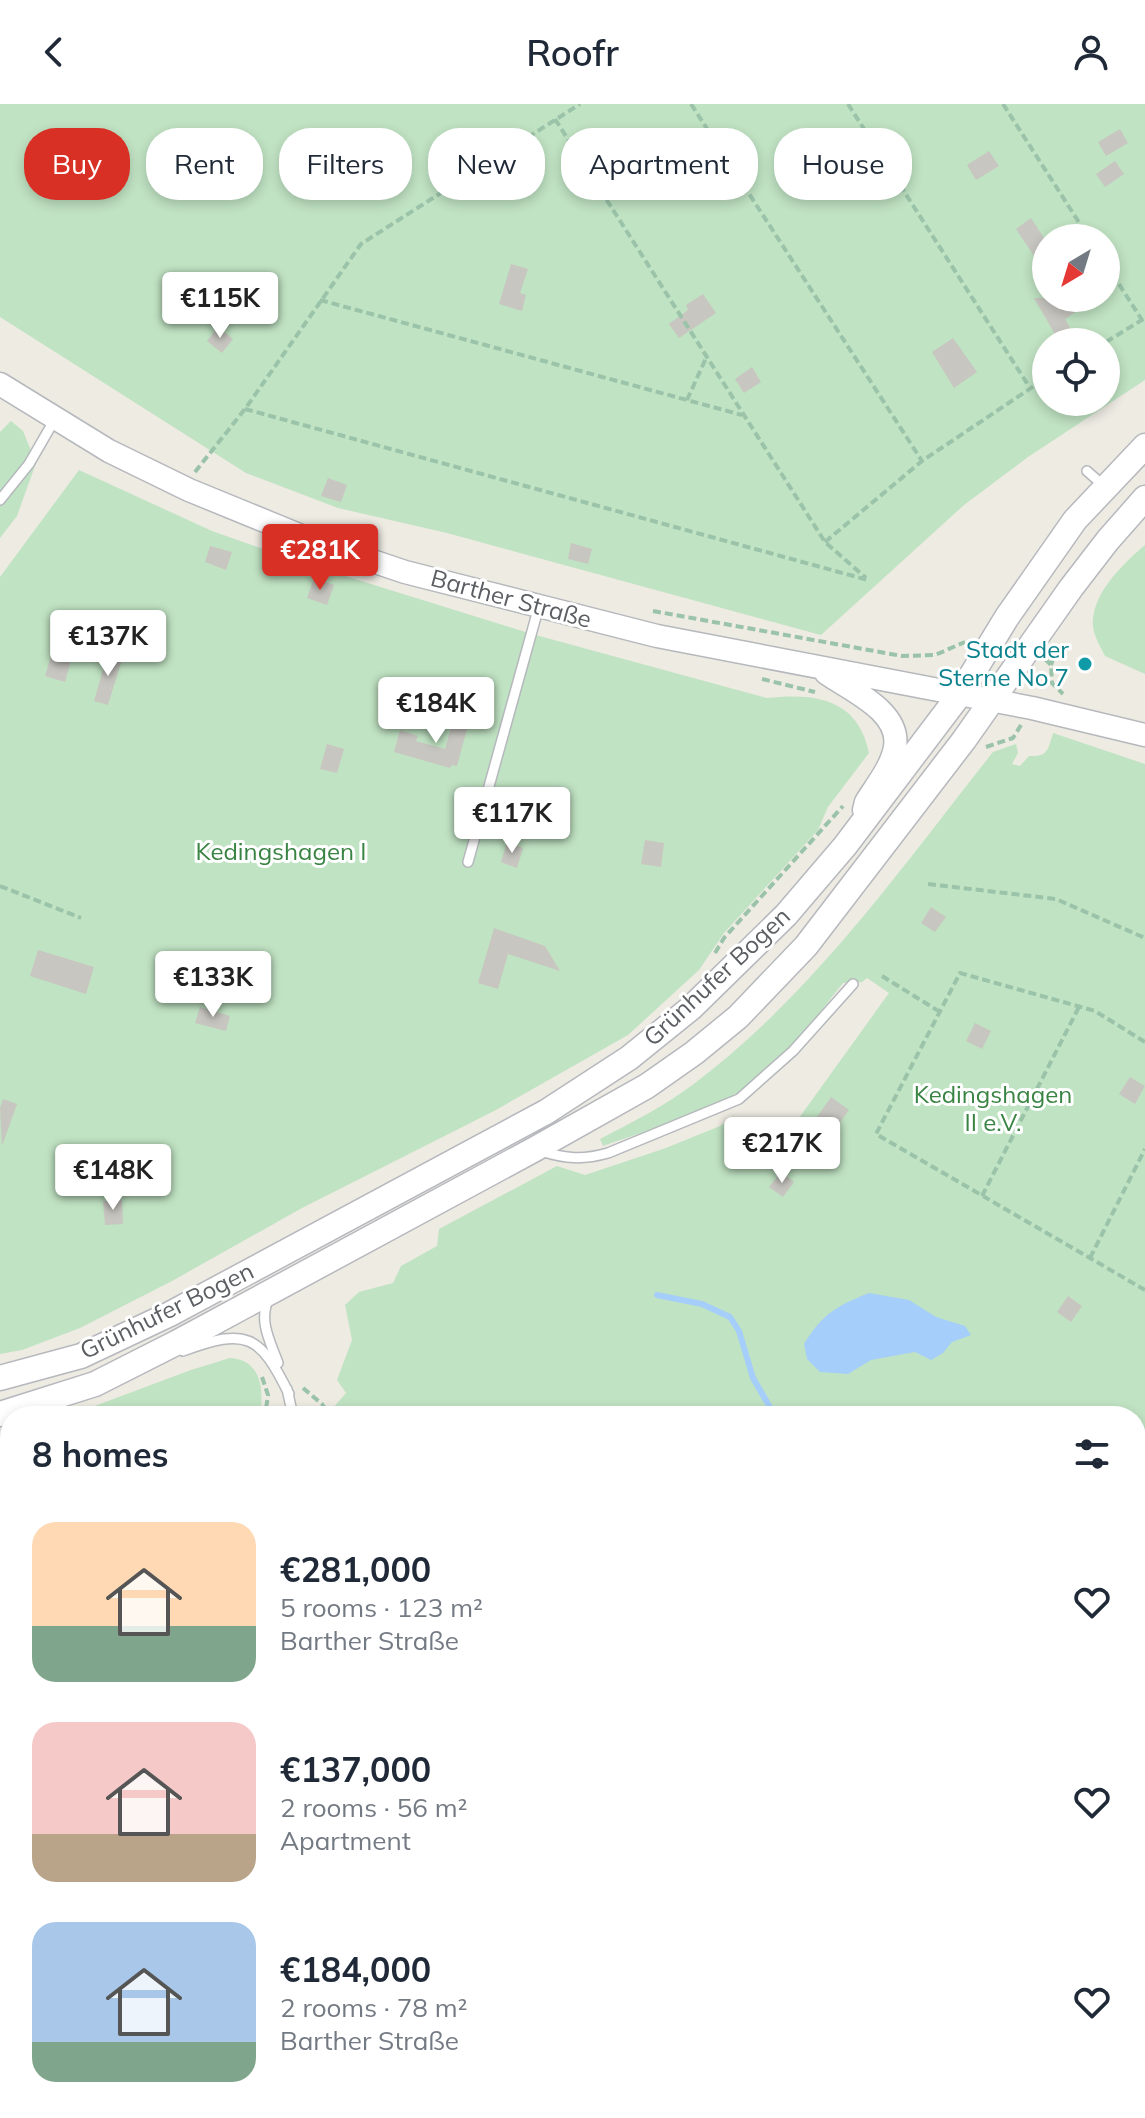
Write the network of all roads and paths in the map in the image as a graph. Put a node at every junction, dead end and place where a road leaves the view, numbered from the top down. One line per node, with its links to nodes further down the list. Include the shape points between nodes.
1 (580, 104): 5 (path)
2 (691, 104): 19 (path)
3 (848, 104): 13 (path)
4 (1003, 104): 6 (path)
5 (555, 119): 8 (path, via 361,244); 11 (path)
6 (1080, 224)
7 (1120, 284): 9 (path)
8 (320, 300): 14 (path); 15 (path)
9 (1144, 319): 10 (path)
10 (1120, 334)
11 (707, 357): 14 (path); 16 (path)
12 (0, 384): 17 (street, Barther Straße)
13 (1030, 388): 19 (path)
14 (687, 400): 16 (path)
15 (245, 409): 20 (path); 23 (path, via 868,580)
16 (744, 416): 23 (path)
17 (55, 419): 22 (lane); 24 (street, Barther Straße, via 148,471 316,542 405,572)
18 (1145, 446): 26 (main road, Grünhufer Bogen, via 1096,479 1075,520)
19 (922, 461): 23 (path)
20 (194, 474)
21 (1145, 498): 27 (main road, Grünhufer Bogen)
22 (0, 500)
23 (825, 542)
24 (539, 606): 28 (street, Barther Straße); 35 (lane)
25 (653, 611): 26 (path, via 902,656 935,655 979,632)
26 (994, 637): 29 (main road, Grünhufer Bogen)
27 (1026, 649): 30 (path, via 1051,665 1052,683); 31 (main road, Grünhufer Bogen)
28 (819, 668): 29 (street, Barther Straße); 34 (street, via 881,710 895,734 894,753 866,802)
29 (960, 694): 31 (street, Barther Straße); 34 (main road, Grünhufer Bogen)
30 (1066, 695)
31 (992, 700): 32 (street, Barther Straße); 46 (main road, Grünhufer Bogen, via 833,912 769,987 659,1078)
32 (1145, 735)
33 (847, 800): 40 (path)
34 (861, 826): 54 (main road, Grünhufer Bogen, via 786,915 691,1008 585,1088 115,1342)
35 (468, 862)
36 (928, 884): 39 (path, via 1056,899)
37 (0, 886): 38 (path)
38 (81, 918)
39 (1145, 938)
40 (709, 961)
41 (882, 976): 44 (path)
42 (853, 984): 46 (lane, via 793,1051 739,1099 587,1159)
43 (1079, 1007): 44 (path, via 960,973); 45 (path); 48 (path)
44 (940, 1012): 48 (path, via 876,1134)
45 (1145, 1042)
46 (535, 1149): 50 (main road, Grünhufer Bogen)
47 (1145, 1149): 49 (path)
48 (982, 1196): 49 (path)
49 (1090, 1258): 51 (path)
50 (275, 1289): 52 (main road, Grünhufer Bogen); 56 (lane, via 264,1309 264,1323)
51 (1145, 1290)
52 (149, 1357): 56 (lane, via 224,1339 250,1340 274,1363); 57 (main road, Grünhufer Bogen, via 95,1384)
53 (260, 1374): 58 (path)
54 (0, 1378)
55 (302, 1387): 60 (path)
56 (289, 1394): 59 (lane)
57 (25, 1406)
58 (266, 1406)
59 (291, 1406)
60 (323, 1406)

